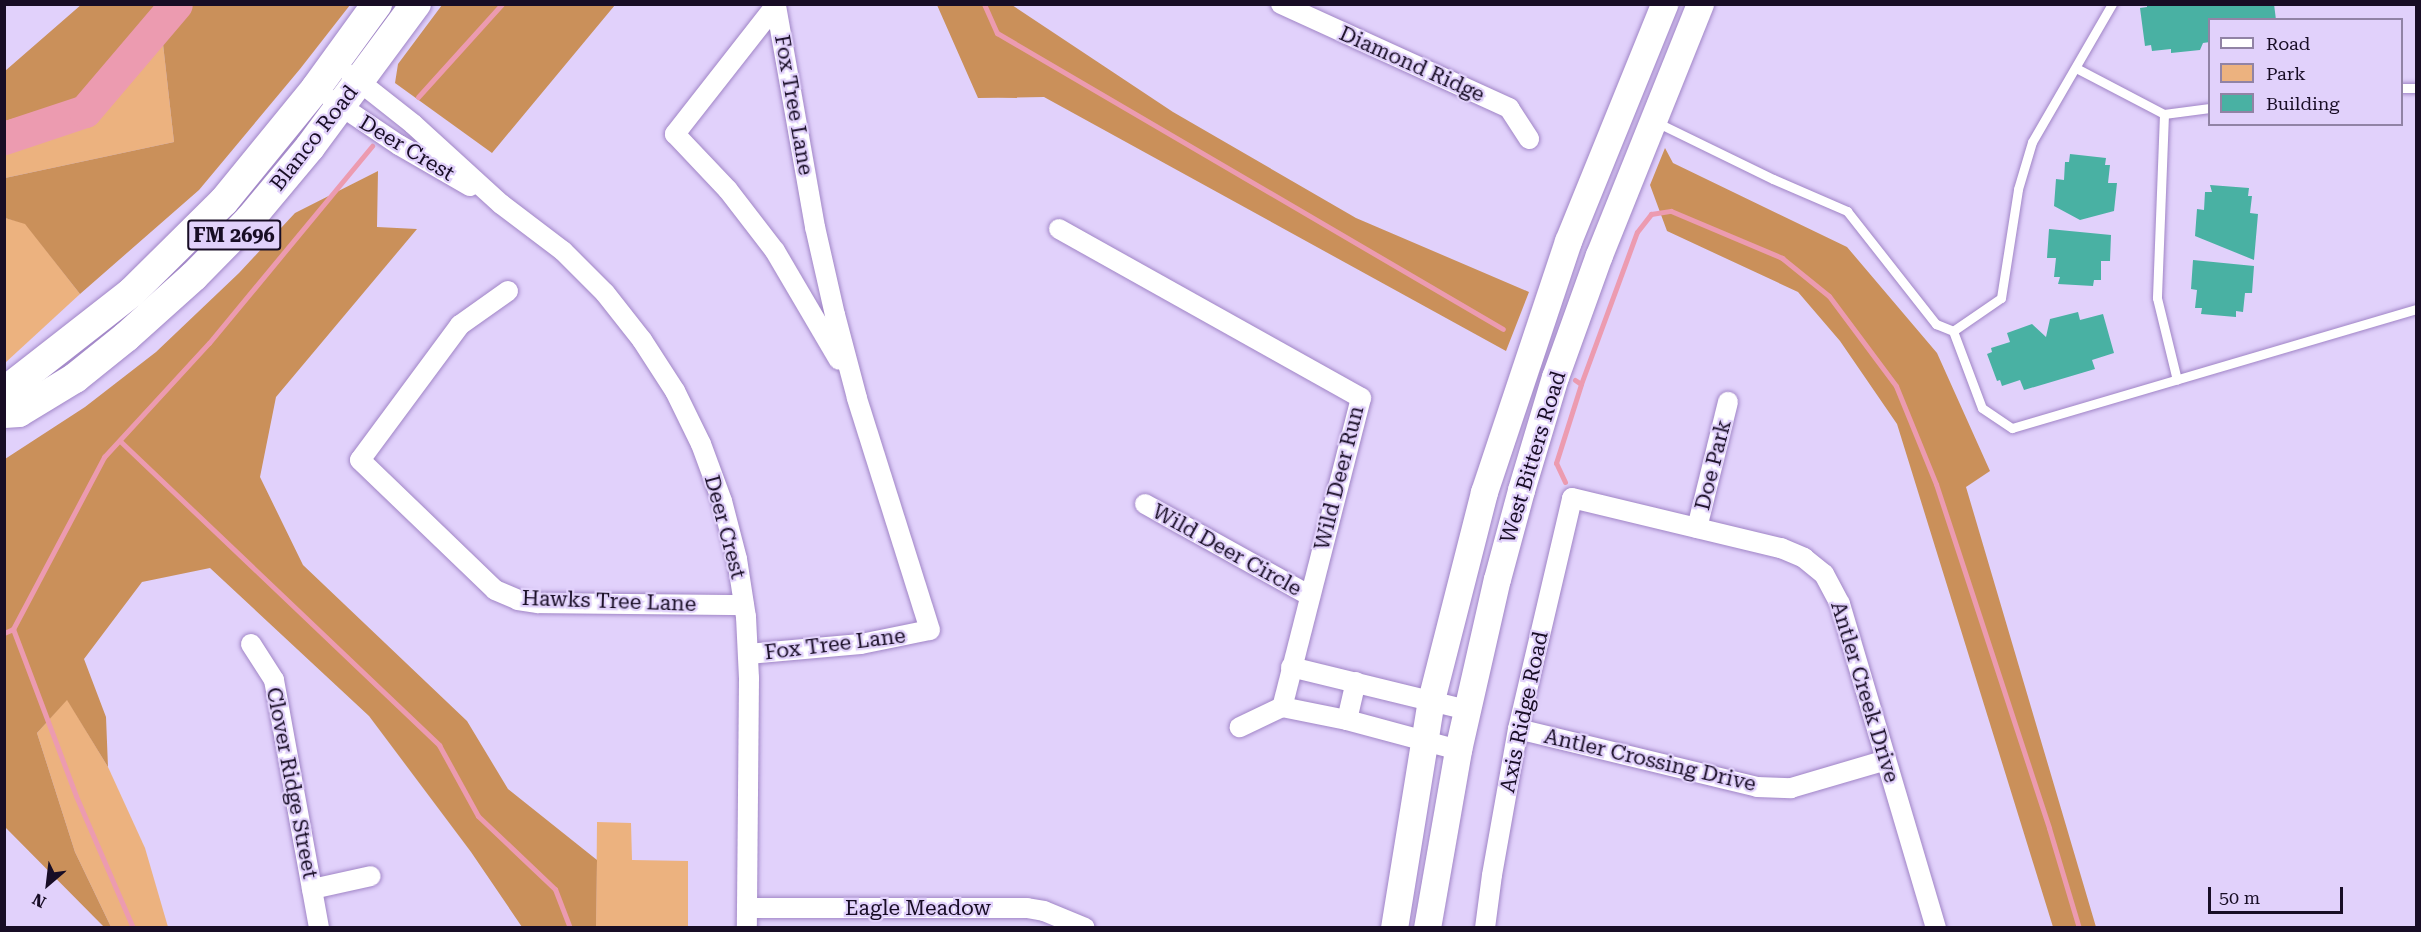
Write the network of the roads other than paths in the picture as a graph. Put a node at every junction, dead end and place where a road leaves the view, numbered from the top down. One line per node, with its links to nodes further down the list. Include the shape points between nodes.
1 (377, 4): 7 (main road, Blanco Road / FM 2696)
2 (416, 4): 9 (main road, Blanco Road / FM 2696)
3 (1281, 4): 15 (street, Diamond Ridge, via 1509,108)
4 (1664, 4): 18 (main road, West Bitters Road)
5 (1700, 4): 14 (main road, West Bitters Road)
6 (2112, 4): 8 (lane)
7 (334, 63): 9 (street, Deer Crest); 10 (main road, Blanco Road / FM 2696)
8 (2076, 68): 13 (lane); 22 (lane, via 2032,142 2018,189 2001,298)
9 (358, 81): 11 (main road, Blanco Road / FM 2696); 16 (street, Deer Crest, via 413,124)
10 (316, 88): 11 (street, Deer Crest); 24 (main road, Blanco Road / FM 2696, via 225,201 132,292)
11 (340, 106): 16 (street, Deer Crest); 27 (main road, Blanco Road / FM 2696, via 250,219 194,276 75,378 19,412)
12 (2208, 108): 13 (lane)
13 (2164, 114): 23 (lane, via 2157,298)
14 (1652, 120): 19 (main road, West Bitters Road); 22 (lane, via 1847,211 1936,324)
15 (1528, 139)
16 (501, 204): 32 (street, Deer Crest, via 563,250 605,293 675,391 701,444 722,501)
17 (1059, 229): 31 (street, Wild Deer Run, via 1361,398)
18 (1568, 241): 19 (main road); 37 (main road, West Bitters Road, via 1484,492)
19 (1599, 255): 39 (main road, West Bitters Road, via 1555,377 1521,490)
20 (508, 291): 32 (street, Hawks Tree Lane, via 460,325 360,460 495,590 518,600)
21 (2416, 309): 23 (lane)
22 (1953, 331): 23 (lane, via 1982,408 2012,428)
23 (2177, 380)
24 (4, 392)
25 (857, 398): 25 (street, Fox Tree Lane, via 815,226 776,5 675,134 728,190 775,251 816,316); 34 (street, Fox Tree Lane, via 930,630 861,644)
26 (1728, 402): 30 (street, Doe Park)
27 (4, 413)
28 (1572, 498): 30 (street, Antler Creek Drive); 42 (street, Axis Ridge Road)
29 (1146, 504): 31 (street, Wild Deer Circle)
30 (1697, 528): 45 (street, Antler Creek Drive, via 1781,548 1804,558 1824,574 1840,604)
31 (1310, 596): 35 (street, Wild Deer Run)
32 (744, 604): 34 (street, Deer Crest)
33 (251, 644): 47 (street, Clover Ridge Street, via 274,680)
34 (748, 654): 48 (street, Deer Crest)
35 (1291, 667): 36 (street); 38 (street, Wild Deer Run)
36 (1356, 682): 37 (street); 40 (street)
37 (1431, 700): 39 (street); 43 (main road, West Bitters Road)
38 (1282, 707): 40 (street); 41 (street)
39 (1467, 710): 44 (main road, West Bitters Road)
40 (1347, 720): 43 (street)
41 (1240, 727)
42 (1518, 729): 45 (street, Antler Crossing Drive, via 1756,787 1791,788); 53 (street, Axis Ridge Road)
43 (1425, 742): 44 (street); 51 (main road, West Bitters Road)
44 (1458, 750): 52 (main road, West Bitters Road)
45 (1886, 760): 54 (street, Antler Creek Drive)
46 (370, 876): 47 (street)
47 (312, 888): 49 (street, Clover Ridge Street)
48 (747, 918): 50 (street, Eagle Meadow, via 1027,908)
49 (319, 927)
50 (1085, 927)
51 (1394, 927)
52 (1427, 927)
53 (1485, 927)
54 (1936, 927)

